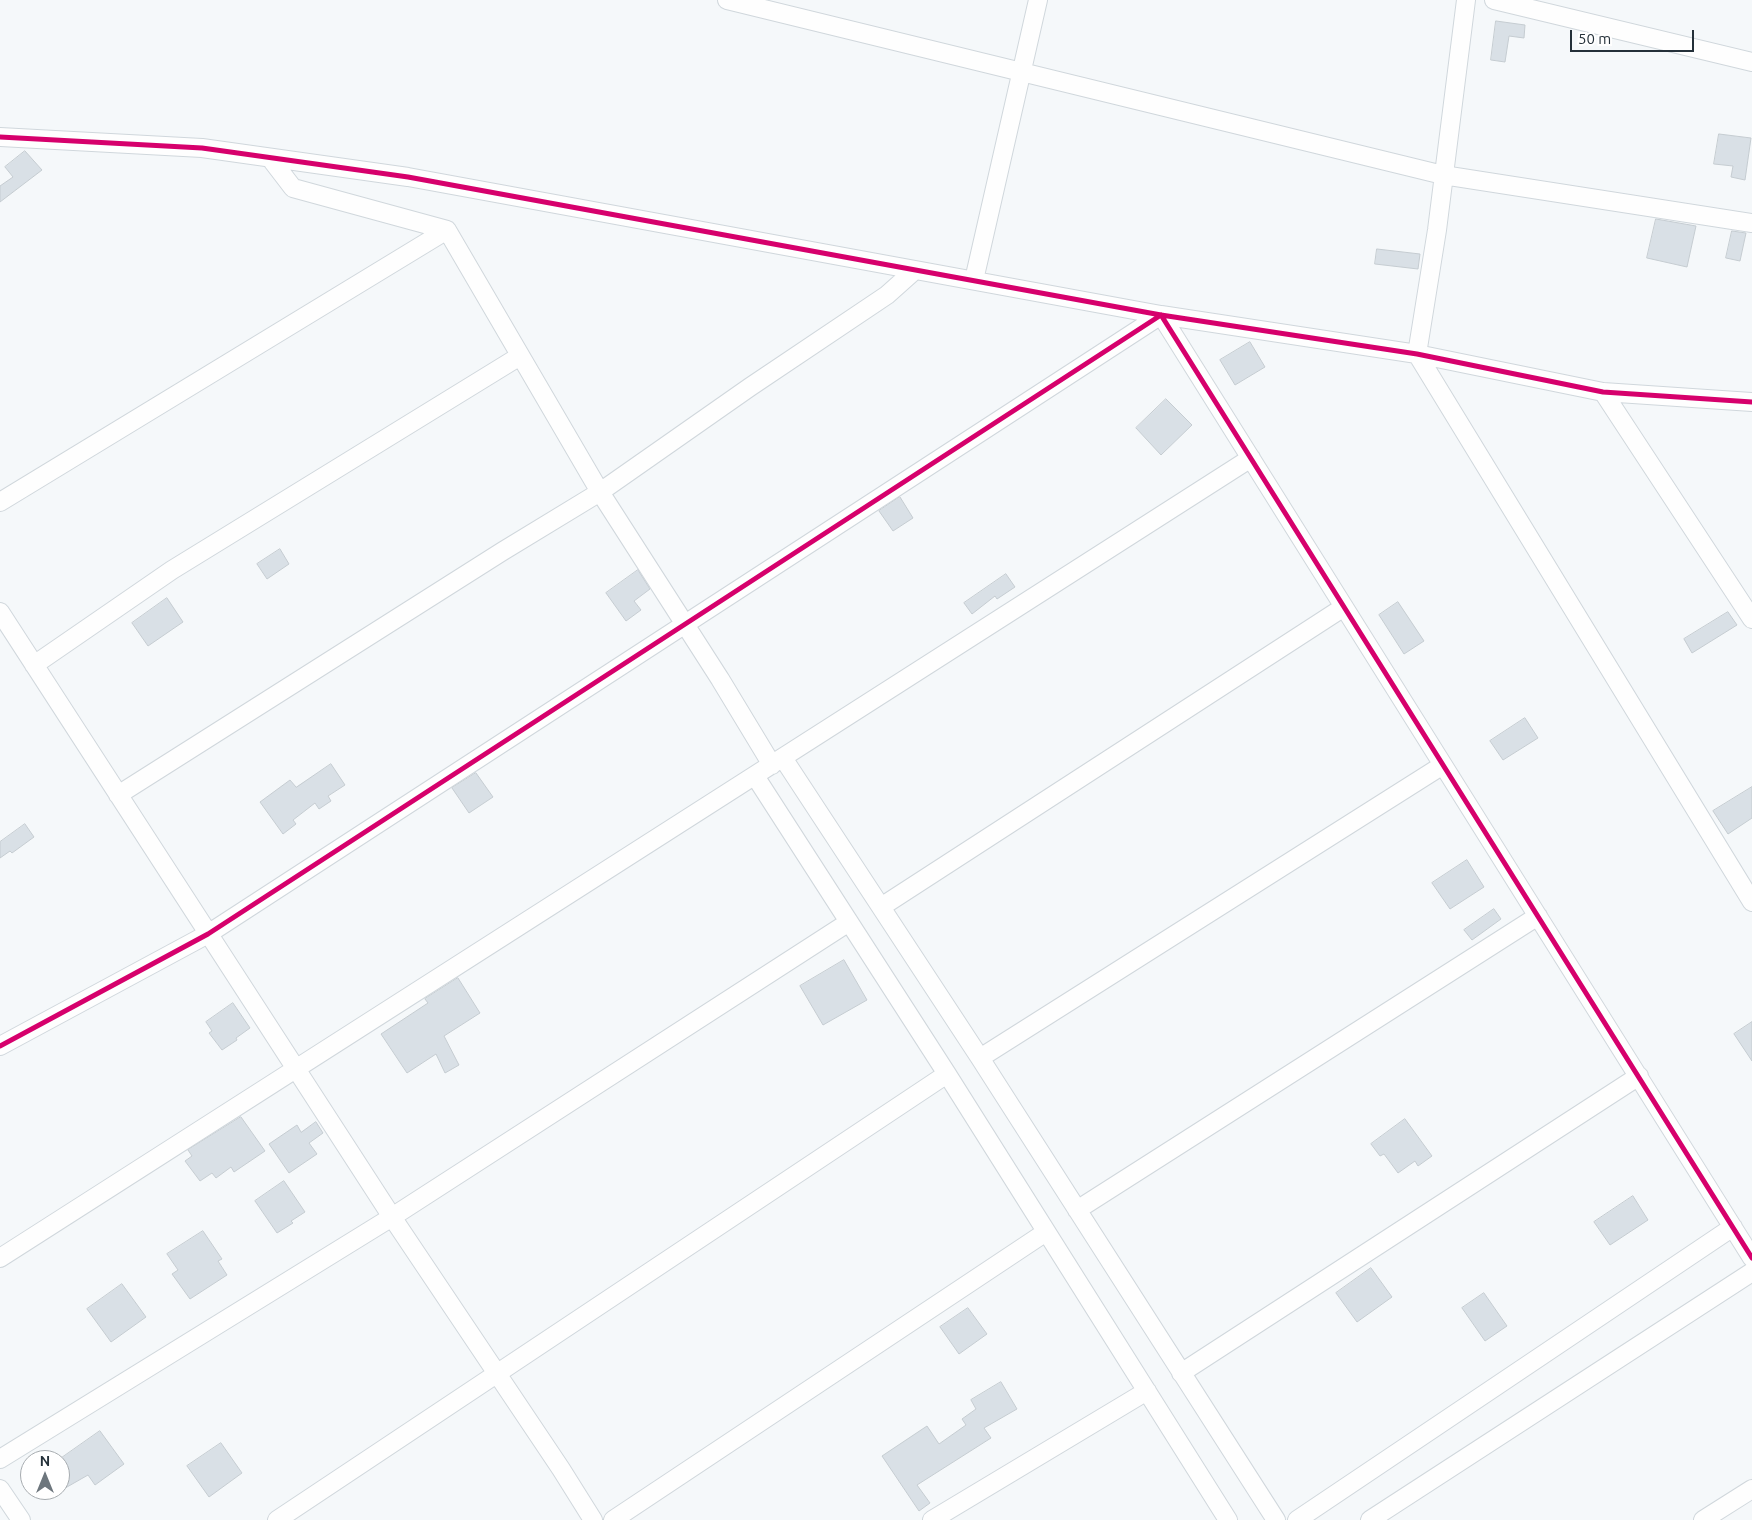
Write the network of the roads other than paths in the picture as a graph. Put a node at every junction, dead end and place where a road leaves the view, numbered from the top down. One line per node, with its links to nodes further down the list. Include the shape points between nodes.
1 (727, 0): 6 (street)
2 (1038, 0): 6 (street)
3 (1466, 0): 9 (street)
4 (1494, 0): 5 (street)
5 (1752, 62)
6 (1021, 72): 9 (street); 13 (street)
7 (0, 137): 8 (street, via 202,148)
8 (270, 158): 11 (street, via 293,188); 12 (street, via 408,177)
9 (1443, 175): 10 (street); 15 (street)
10 (1752, 223)
11 (447, 230): 16 (street); 21 (street)
12 (915, 270): 13 (street); 20 (street, via 887,295)
13 (974, 280): 14 (street)
14 (1161, 314): 15 (street); 19 (street); 25 (street)
15 (1417, 354): 17 (street); 31 (street)
16 (520, 356): 20 (street); 26 (street, via 172,570)
17 (1603, 392): 18 (street); 24 (street)
18 (1752, 402)
19 (1251, 458): 22 (street); 27 (street)
20 (600, 492): 25 (street); 30 (street)
21 (0, 502)
22 (1344, 607): 28 (street); 32 (street)
23 (0, 612): 26 (street)
24 (1752, 619)
25 (685, 624): 27 (street); 35 (street)
26 (34, 665): 30 (street)
27 (778, 761): 29 (street); 32 (street)
28 (1443, 764): 33 (street); 37 (street)
29 (755, 776): 34 (street); 38 (street)
30 (118, 796): 35 (street)
31 (1752, 902)
32 (881, 907): 37 (street)
33 (1538, 916): 40 (street); 41 (street)
34 (849, 922): 39 (street); 42 (street)
35 (208, 934): 36 (street); 38 (street)
36 (0, 1046)
37 (980, 1058): 41 (street)
38 (295, 1068): 42 (street); 45 (street)
39 (947, 1074): 44 (street); 49 (street)
40 (1638, 1076): 43 (street); 48 (street)
41 (1077, 1210): 48 (street)
42 (392, 1217): 49 (street); 51 (street)
43 (1733, 1227): 46 (street); 61 (street)
44 (1046, 1232): 50 (street); 57 (street)
45 (0, 1258)
46 (1752, 1258)
47 (1752, 1272): 62 (street)
48 (1181, 1373): 60 (street)
49 (497, 1374): 55 (street); 56 (street)
50 (1147, 1391): 58 (street); 59 (street)
51 (0, 1459)
52 (0, 1489): 54 (street)
53 (1752, 1489): 63 (street)
54 (21, 1520)
55 (277, 1520)
56 (593, 1520)
57 (613, 1520)
58 (932, 1520)
59 (1228, 1520)
60 (1276, 1520)
61 (1297, 1520)
62 (1370, 1520)
63 (1703, 1520)

